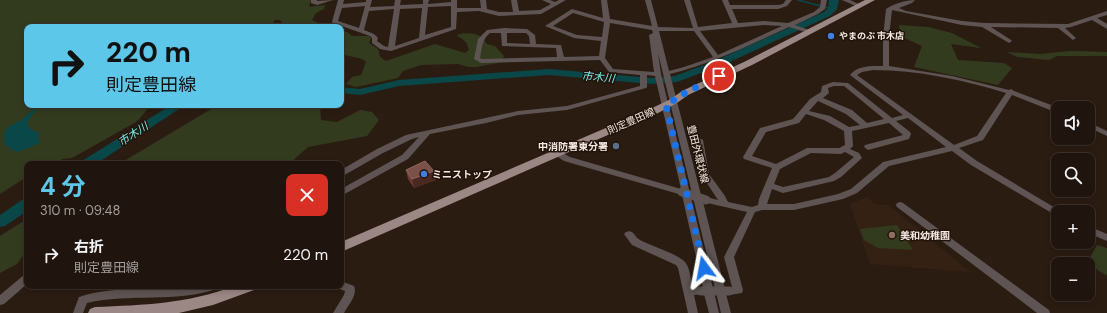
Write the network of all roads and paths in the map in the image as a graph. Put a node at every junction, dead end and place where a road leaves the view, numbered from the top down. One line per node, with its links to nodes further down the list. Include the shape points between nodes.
1 (314, 0): 2 (street, via 313,2 317,3)
2 (330, 0)
3 (398, 0): 26 (street)
4 (483, 0): 27 (street)
5 (514, 0): 28 (street)
6 (545, 0): 21 (street)
7 (562, 0): 21 (street)
8 (604, 0): 31 (street)
9 (642, 0): 39 (street, 豊田外環状線)
10 (648, 0): 39 (street, 豊田外環状線)
11 (687, 0): 40 (street)
12 (725, 0): 24 (street)
13 (789, 0): 24 (street, via 785,5 778,7)
14 (845, 0): 23 (street)
15 (871, 0): 23 (main road, 則定豊田線)
16 (912, 0): 25 (street)
17 (341, 3): 20 (street); 32 (street, via 335,22)
18 (425, 3): 22 (street); 26 (street); 47 (street)
19 (824, 3): 35 (street, via 816,13)
20 (368, 4): 26 (street); 43 (street)
21 (555, 4): 28 (street, via 541,12)
22 (454, 5): 27 (street); 47 (street, via 454,28)
23 (860, 6): 42 (main road, 則定豊田線)
24 (728, 7): 34 (street)
25 (892, 7): 36 (street, via 905,12); 55 (street, via 889,11 886,38)
26 (397, 8): 51 (street)
27 (484, 11): 28 (street, via 499,14)
28 (516, 13)
29 (1107, 14): 30 (street)
30 (1092, 18): 37 (street); 38 (street)
31 (607, 22): 39 (street); 48 (street); 48 (street, via 572,11 548,26 576,37)
32 (340, 24)
33 (344, 25): 43 (street)
34 (736, 25): 35 (street, via 776,22); 40 (street)
35 (787, 25): 42 (street); 52 (street)
36 (984, 25): 37 (street); 44 (street)
37 (1060, 26): 46 (street)
38 (1107, 27)
39 (652, 28): 40 (street); 57 (street, 豊田外環状線)
40 (696, 29): 52 (street)
41 (504, 30): 50 (street, via 527,31 532,35); 50 (street, via 504,45); 54 (street, via 484,34 480,39 477,59)
42 (808, 31): 60 (main road, 則定豊田線)
43 (361, 32): 51 (street, via 372,35 375,38 374,42 382,48)
44 (998, 35): 45 (street); 49 (street, via 1009,41)
45 (1015, 37)
46 (1073, 38)
47 (422, 39): 51 (street)
48 (604, 39): 53 (street)
49 (994, 41)
50 (533, 45): 54 (street, via 559,46)
51 (391, 49)
52 (716, 57): 57 (street)
53 (602, 58): 54 (street); 56 (street, via 611,71)
54 (561, 59)
55 (886, 68): 58 (street, via 944,75); 63 (street, via 869,68 853,75)
56 (643, 78): 57 (street); 68 (street, via 644,87 567,108 518,113)
57 (663, 78): 60 (street, 豊田外環状線)
58 (1010, 91): 61 (street); 72 (street, via 980,138)
59 (818, 98): 62 (street); 64 (street, via 825,93 824,87 843,83); 65 (street, via 849,112)
60 (670, 103): 74 (main road, 則定豊田線); 97 (street, 豊田外環状線); 98 (street, 豊田外環状線)
61 (1051, 107)
62 (805, 112): 67 (street, via 827,118); 75 (street, via 796,122 764,130 747,155)
63 (908, 116): 64 (street); 72 (street)
64 (891, 120): 65 (street); 71 (street, via 906,132 906,137)
65 (865, 125): 67 (street)
66 (1095, 128): 69 (street)
67 (848, 130): 73 (street, via 849,146)
68 (428, 132): 76 (street, via 409,137); 78 (street, via 405,157)
69 (1107, 134)
70 (699, 140): 79 (street, via 705,174)
71 (868, 146)
72 (952, 148): 81 (street, via 886,164 854,191 840,197 794,207); 82 (street)
73 (845, 149): 75 (street, via 810,150); 77 (street, via 858,158 835,177 783,190)
74 (556, 153): 79 (street, bridge); 86 (main road, 則定豊田線)
75 (777, 167): 77 (street)
76 (344, 172)
77 (769, 185): 81 (street)
78 (344, 191)
79 (724, 204): 81 (street)
80 (900, 205): 99 (street)
81 (757, 209): 91 (street, bridge, via 729,257 738,290)
82 (1051, 209)
83 (1095, 232): 85 (street)
84 (630, 234): 91 (street, via 635,242 679,262 683,266)
85 (1107, 238)
86 (344, 247)
87 (24, 281): 92 (street)
88 (344, 286): 95 (street, via 350,289 349,296)
89 (198, 289): 93 (street, via 178,293 96,296 83,300)
90 (242, 289): 94 (main road, via 222,297 171,308)
91 (688, 290): 96 (street)
92 (0, 301)
93 (78, 313)
94 (95, 313)
95 (338, 313)
96 (693, 313)
97 (714, 313)
98 (726, 313)
99 (1045, 313)

